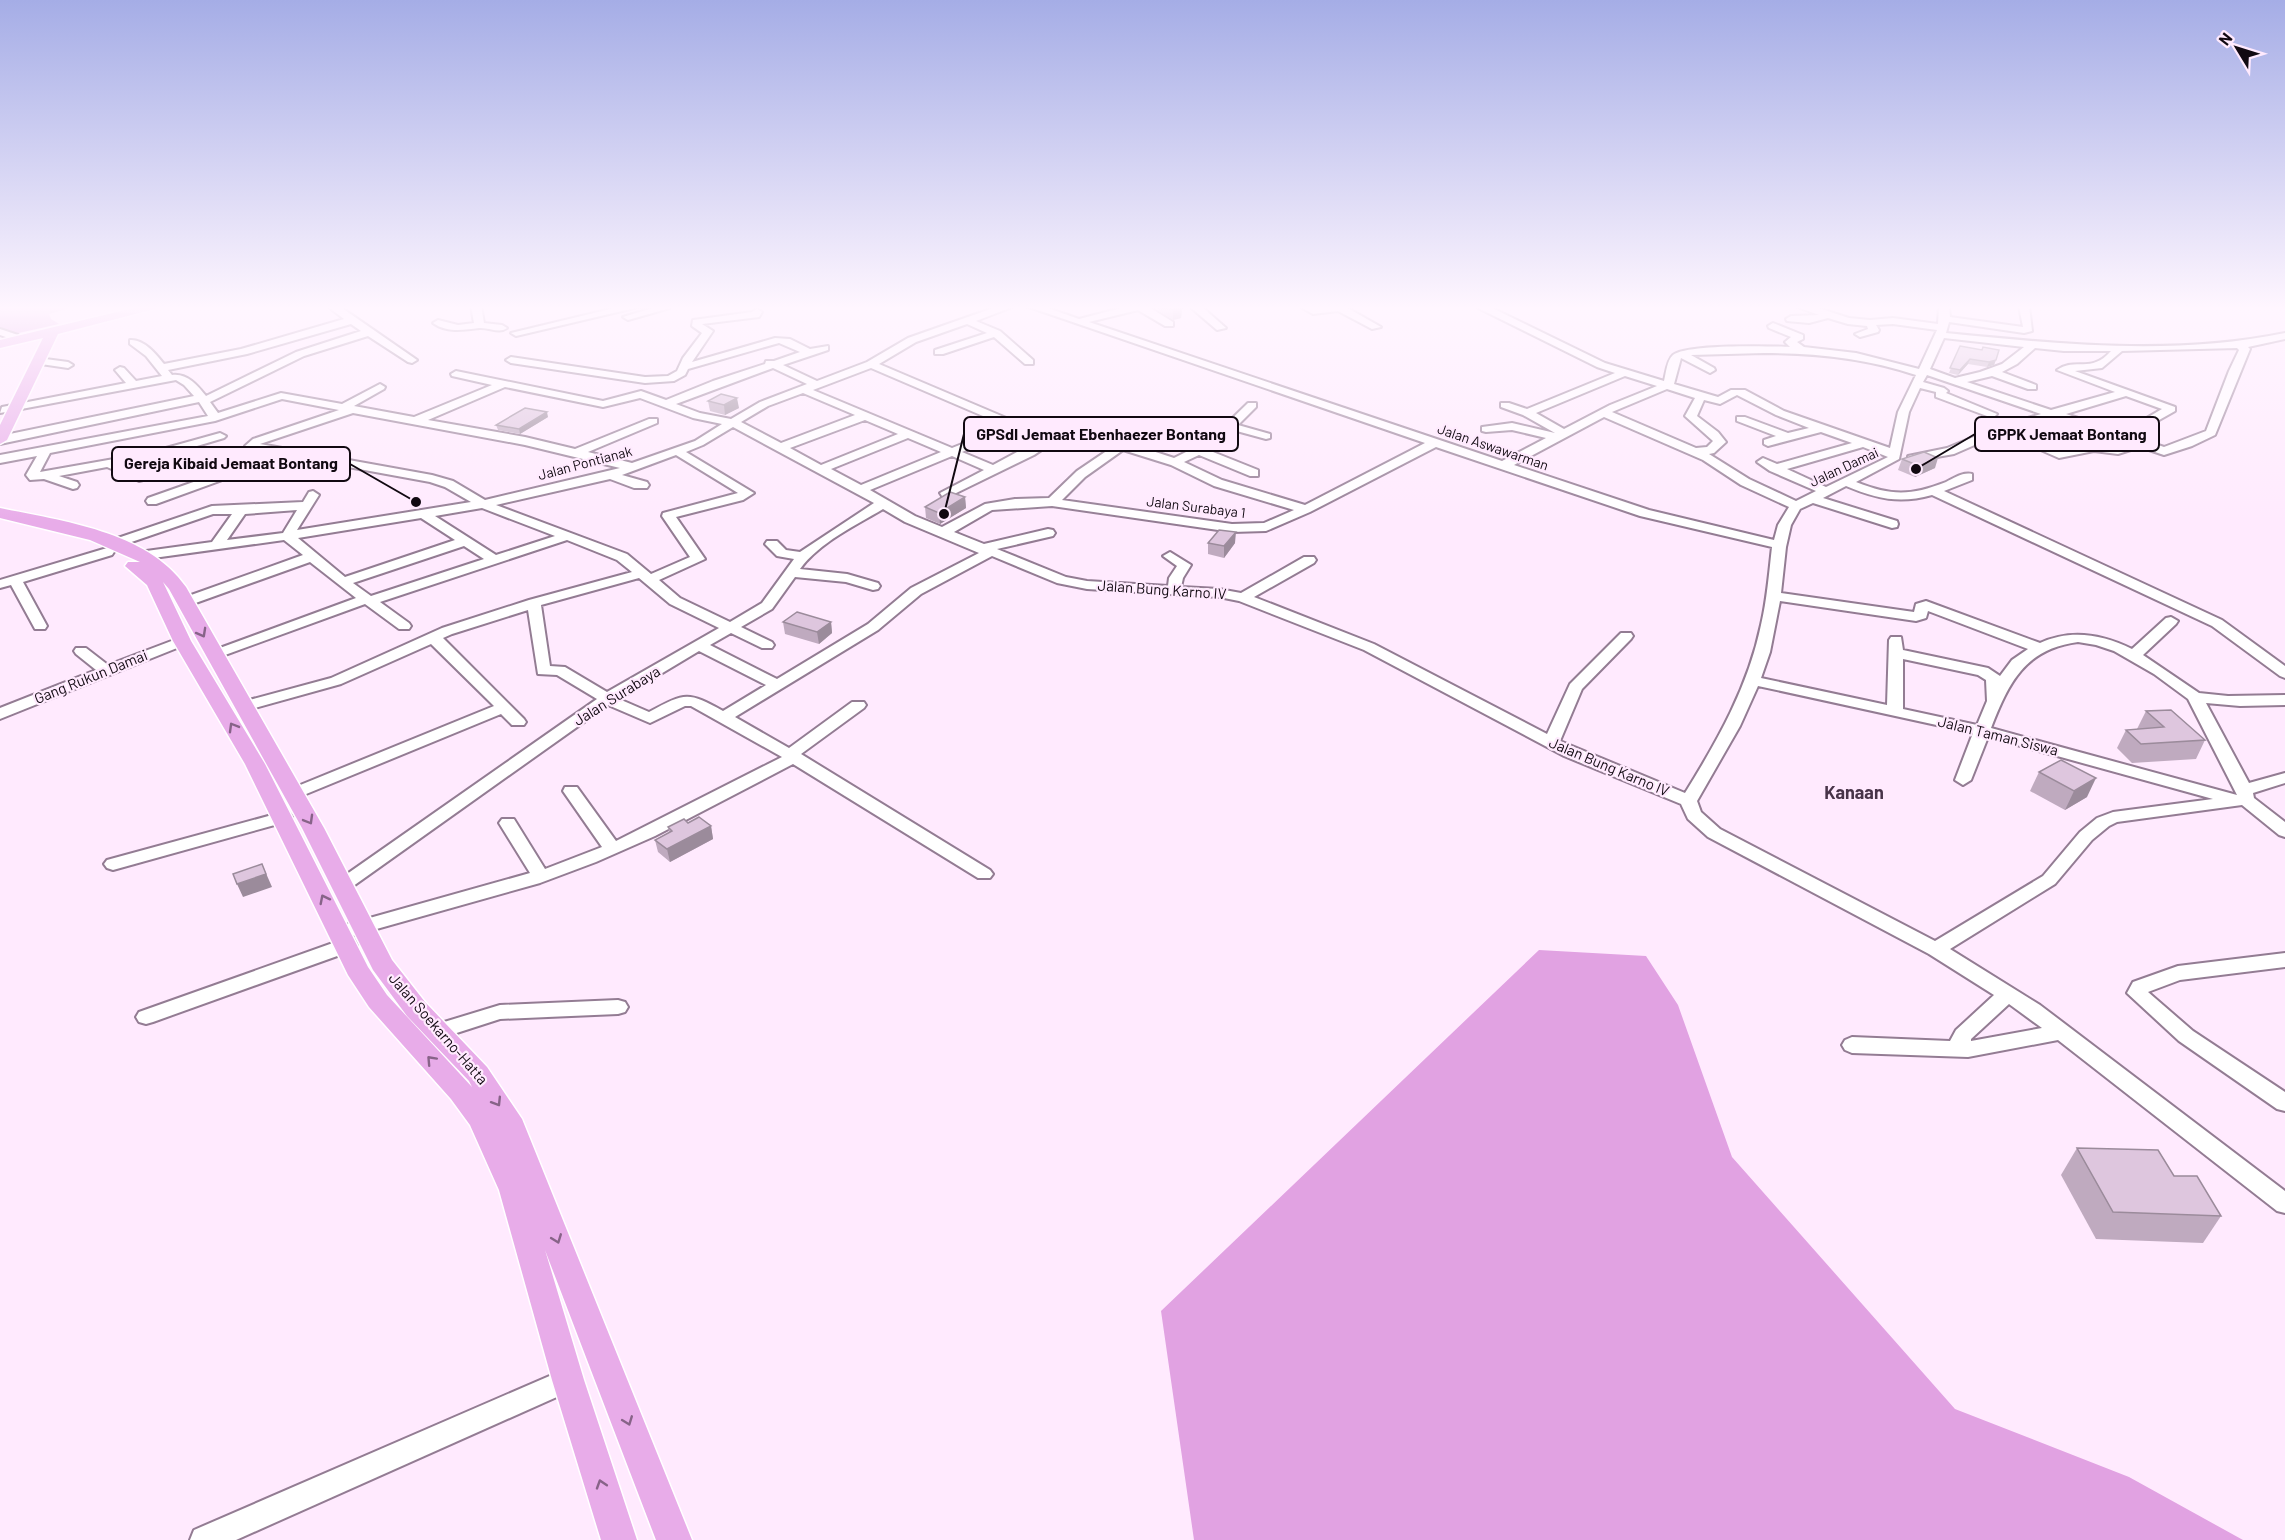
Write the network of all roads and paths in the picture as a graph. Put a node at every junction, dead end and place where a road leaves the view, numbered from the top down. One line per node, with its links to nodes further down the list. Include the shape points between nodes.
1 (21, 378): 39 (main road)
2 (26, 378): 39 (main road)
3 (127, 378): 28 (street)
4 (170, 378): 28 (street); 34 (street, via 184,379)
5 (250, 378): 34 (street)
6 (478, 378): 25 (street, Jalan Bung Karno IV)
7 (631, 378): 8 (street)
8 (670, 378)
9 (733, 378): 35 (street)
10 (801, 378): 26 (street)
11 (832, 378): 26 (street, Jalan Pontianak)
12 (903, 378): 58 (street, via 1008,423)
13 (1243, 378): 68 (street, Jalan Aswawarman)
14 (1612, 378): 44 (street)
15 (1641, 378): 27 (street)
16 (1670, 378): 27 (street)
17 (1920, 378): 82 (street, Jalan Damai, via 1906,405)
18 (1924, 378): 42 (street, via 1942,391 1940,395)
19 (1937, 378): 24 (street)
20 (1968, 378): 24 (street)
21 (2007, 378): 30 (street)
22 (2085, 378): 32 (street)
23 (2231, 378): 73 (street, via 2211,433)
24 (1956, 380): 41 (street)
25 (507, 383): 35 (street, Jalan Bung Karno IV, via 603,404 639,394); 47 (street)
26 (815, 384): 31 (street, Jalan Pontianak)
27 (1668, 385): 33 (street); 40 (street)
28 (134, 386): 39 (street)
29 (380, 387): 38 (street)
30 (2032, 387)
31 (802, 389): 43 (street); 49 (street, Jalan Pontianak, via 764,404)
32 (2126, 392): 41 (street); 51 (street, via 2170,409 2148,422)
33 (1703, 396): 55 (street, via 1718,400 1741,393); 81 (street, via 1691,417 1720,442)
34 (202, 400): 45 (street); 67 (street)
35 (665, 404): 49 (street, Jalan Bung Karno IV, via 703,418)
36 (1252, 405): 52 (street)
37 (1505, 405): 44 (street)
38 (348, 408): 45 (street, via 281,396); 47 (street); 78 (street, via 251,445)
39 (4, 409): 67 (main road)
40 (1604, 413): 61 (street); 81 (street)
41 (2050, 413): 50 (street); 54 (street)
42 (1991, 414)
43 (866, 415): 59 (street); 74 (street)
44 (1530, 415): 53 (street, via 1515,422); 61 (street)
45 (215, 418): 65 (street)
46 (1741, 419): 63 (street)
47 (416, 421): 80 (street)
48 (653, 421): 80 (street)
49 (734, 423): 74 (street, Jalan Bung Karno IV); 75 (street, Jalan Pontianak)
50 (2021, 423): 57 (street); 64 (street)
51 (2127, 424): 54 (street); 73 (street)
52 (1231, 426): 60 (street); 76 (street)
53 (1519, 427): 56 (street); 61 (street)
54 (2098, 427): 71 (street)
55 (1821, 428): 63 (street); 70 (street)
56 (1486, 429)
57 (2002, 429): 71 (street, via 2059,454 2094,447 2118,450); 82 (street, via 1941,454)
58 (1060, 433): 72 (street); 89 (street)
59 (907, 434): 79 (street); 88 (street)
60 (1266, 435)
61 (1559, 435): 86 (street)
62 (220, 436): 85 (street)
63 (1788, 437): 69 (street)
64 (2055, 437)
65 (118, 438): 77 (street); 85 (street)
66 (986, 438): 79 (street)
67 (0, 440)
68 (1434, 442): 86 (street, Jalan Aswawarman); 108 (street, Jalan Surabaya 1)
69 (1768, 442)
70 (1863, 443): 82 (street); 100 (street, via 1810,460 1768,465)
71 (2140, 443): 73 (street, via 2159,450)
72 (1120, 446): 84 (street); 104 (street, via 1081,474)
73 (2178, 447)
74 (780, 448): 88 (street, Jalan Bung Karno IV)
75 (677, 451): 87 (street, Jalan Pontianak); 130 (street, via 748,493 668,516 698,559)
76 (1200, 451): 84 (street); 90 (street)
77 (45, 452): 83 (street); 92 (street, via 32,475)
78 (288, 452): 103 (street); 106 (street, via 432,478)
79 (951, 452): 89 (street); 98 (street)
80 (576, 453): 87 (street)
81 (1699, 454): 107 (street)
82 (1892, 458): 95 (street, Jalan Damai)
83 (0, 459)
84 (1175, 462): 108 (street, via 1218,483)
85 (106, 465): 92 (street); 93 (street)
86 (1502, 466): 120 (street, Jalan Aswawarman, via 1668,520)
87 (633, 467): 91 (street, Jalan Pontianak)
88 (821, 469): 98 (street, Jalan Bung Karno IV)
89 (994, 470): 101 (street)
90 (1254, 473)
91 (611, 475): 97 (street); 106 (street, Jalan Pontianak)
92 (47, 476): 96 (street)
93 (139, 477)
94 (1968, 477): 99 (street)
95 (1846, 482): 99 (street, via 1890,497); 100 (street, Jalan Damai)
96 (74, 485)
97 (643, 485)
98 (860, 490): 105 (street, Jalan Bung Karno IV)
99 (1934, 490): 155 (street, via 2217,623)
100 (1826, 491): 102 (street, Jalan Damai)
101 (946, 493)
102 (1811, 498): 107 (street, Jalan Damai); 113 (street)
103 (152, 501)
104 (1052, 502): 108 (street, Jalan Surabaya 1, via 1246,529 1274,525); 114 (street, Jalan Surabaya 1, via 994,505)
105 (883, 503): 114 (street, Jalan Bung Karno IV, via 896,513); 124 (street, Jalan Surabaya)
106 (483, 504): 111 (street, Jalan Pontianak); 117 (street)
107 (1796, 506): 120 (street, via 1787,518)
108 (1306, 509)
109 (240, 510): 116 (street, via 310,500); 121 (street); 123 (street, via 208,511)
110 (0, 513): 123 (main road, Jalan Soekarno-Hatta, via 92,536)
111 (424, 514): 116 (street, Jalan Pontianak); 118 (street)
112 (0, 521): 123 (main road, Jalan Soekarno-Hatta)
113 (1892, 524)
114 (942, 533): 122 (street, Jalan Bung Karno IV)
115 (1048, 533): 122 (street)
116 (287, 536): 121 (street, Jalan Pontianak); 126 (street)
117 (564, 537): 127 (street); 130 (street, via 615,554)
118 (466, 541): 127 (street); 132 (street)
119 (772, 544): 124 (street, via 782,553)
120 (1780, 545): 136 (street)
121 (216, 546): 123 (street, Jalan Pontianak)
122 (985, 550): 135 (street, Jalan Bung Karno IV, via 1073,583); 157 (street, via 916,591 873,627)
123 (120, 551): 131 (street); 139 (main road, Jalan Soekarno-Hatta, via 165,572); 147 (main road, Jalan Soekarno-Hatta, via 155,583)
124 (803, 556): 129 (street, Jalan Surabaya)
125 (1170, 556): 135 (street, via 1184,565)
126 (311, 557): 132 (street); 139 (street)
127 (494, 560): 138 (street)
128 (1310, 560): 137 (street)
129 (790, 572): 134 (street, via 847,578); 144 (street, Jalan Surabaya, via 767,606)
130 (647, 576): 140 (street); 144 (street, via 675,601)
131 (15, 580): 133 (street); 142 (street)
132 (343, 582): 138 (street)
133 (0, 584)
134 (873, 586)
135 (1174, 590): 137 (street, Jalan Bung Karno IV)
136 (1774, 596): 150 (street, via 1916,617 1926,605); 156 (street)
137 (1243, 598): 170 (street, Jalan Bung Karno IV, via 1369,647)
138 (368, 600): 143 (street); 153 (street)
139 (185, 602): 153 (main road, Jalan Soekarno-Hatta, one-way to 153)
140 (534, 603): 146 (street); 159 (street, via 543,671 560,670)
141 (2171, 621): 152 (street)
142 (40, 626)
143 (404, 626)
144 (730, 627): 148 (street, Jalan Surabaya); 149 (street)
145 (1626, 636): 170 (street, via 1575,687)
146 (433, 637): 163 (street, via 336,681); 164 (street)
147 (182, 641): 154 (street, Gang Rukun Damai); 178 (main road, Jalan Soekarno-Hatta, one-way to 147)
148 (698, 645): 157 (street); 159 (street, Jalan Surabaya)
149 (766, 645)
150 (2039, 648): 152 (street, via 2050,641 2074,638); 161 (street, via 2017,664)
151 (81, 651): 154 (street)
152 (2135, 654): 158 (street)
153 (214, 655): 163 (main road, Jalan Soekarno-Hatta)
154 (106, 671): 166 (street, Gang Rukun Damai)
155 (2285, 673)
156 (1754, 681): 165 (street, Jalan Taman Siswa); 177 (street, via 1737,720)
157 (777, 685): 167 (street)
158 (2194, 696): 160 (street, via 2227,702); 176 (street)
159 (607, 699): 167 (street, via 650,718 688,700); 185 (street, Jalan Surabaya)
160 (2285, 700)
161 (1995, 702): 165 (street, via 1994,678 1983,671 1896,647); 169 (street)
162 (858, 705): 171 (street)
163 (244, 706): 175 (main road, Jalan Soekarno-Hatta)
164 (503, 708): 168 (street); 175 (street)
165 (1895, 711): 169 (street, Jalan Taman Siswa)
166 (0, 714)
167 (723, 718): 171 (street)
168 (518, 722)
169 (1984, 731): 173 (street); 176 (street, Jalan Taman Siswa)
170 (1551, 743): 177 (street, Jalan Bung Karno IV)
171 (792, 756): 181 (street); 183 (street)
172 (2285, 778): 176 (street)
173 (1963, 780)
174 (571, 791): 181 (street)
175 (294, 794): 185 (main road, Jalan Soekarno-Hatta, one-way to 185)
176 (2243, 797): 180 (street); 188 (street, via 2103,821 2094,826 2049,880)
177 (1689, 801): 188 (street, via 1694,815 1714,833)
178 (283, 817): 182 (street); 187 (main road, Jalan Soekarno-Hatta, one-way to 178)
179 (508, 823): 184 (street)
180 (2285, 831)
181 (612, 848): 184 (street)
182 (113, 864)
183 (984, 874)
184 (541, 876): 186 (street)
185 (343, 885): 186 (main road, Jalan Soekarno-Hatta)
186 (363, 925): 187 (street); 193 (main road, Jalan Soekarno-Hatta, via 398,987)
187 (344, 939): 192 (street); 198 (main road, Jalan Soekarno-Hatta, one-way to 187, via 461,1092 378,1001 357,969)
188 (1936, 949): 190 (street)
189 (2285, 960): 197 (street, via 2178,973 2137,991 2140,998 2186,1036)
190 (2007, 994): 194 (street); 196 (street, via 1963,1035)
191 (618, 1007): 193 (street, via 500,1011)
192 (146, 1017)
193 (438, 1031): 198 (main road, Jalan Soekarno-Hatta, one-way to 198, via 478,1074 512,1127)
194 (2060, 1032): 196 (street, via 1980,1048); 200 (street)
195 (1852, 1045): 196 (street)
196 (1957, 1048)
197 (2285, 1103)
198 (511, 1155): 199 (main road, Jalan Soekarno-Hatta)
199 (524, 1187): 201 (main road, Jalan Soekarno-Hatta); 204 (main road, Jalan Soekarno-Hatta, one-way to 204)
200 (2285, 1204)
201 (568, 1380): 202 (street); 203 (main road, Jalan Soekarno-Hatta, one-way to 201)
202 (204, 1540)
203 (619, 1540)
204 (674, 1540)

